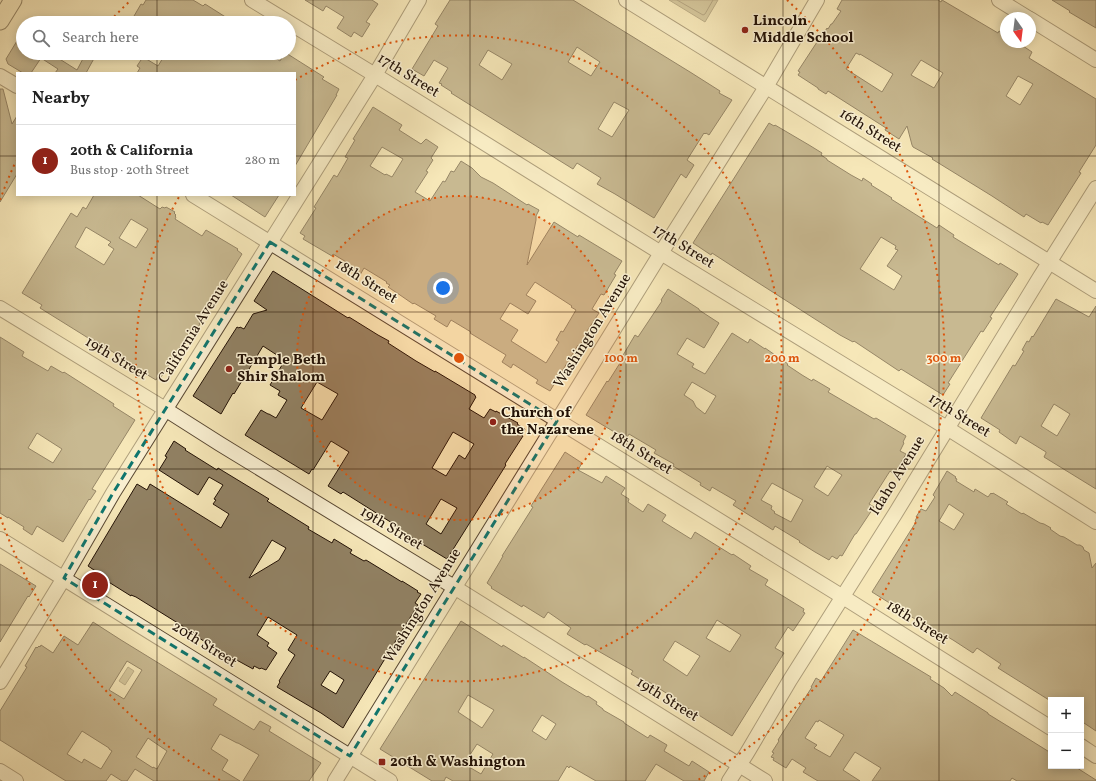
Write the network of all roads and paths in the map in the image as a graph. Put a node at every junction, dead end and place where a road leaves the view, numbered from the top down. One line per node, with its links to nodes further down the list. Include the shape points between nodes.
1 (13, 0): 9 (main road)
2 (252, 0): 8 (street, 17th Street)
3 (419, 0): 13 (street, California Avenue)
4 (626, 0): 16 (street, 16th Street)
5 (817, 0): 16 (street, Washington Avenue)
6 (999, 0): 7 (street)
7 (1018, 12)
8 (278, 16)
9 (0, 21)
10 (1036, 23): 12 (street)
11 (296, 27): 13 (street, 17th Street)
12 (1096, 60)
13 (375, 75): 19 (street, California Avenue); 20 (street, 17th Street)
14 (0, 76): 15 (street)
15 (16, 85)
16 (766, 87): 20 (street, Washington Avenue); 21 (street, 16th Street)
17 (1096, 188): 21 (street, Idaho Avenue)
18 (195, 196): 19 (street, 18th Street)
19 (270, 242): 24 (street, California Avenue); 25 (street, 18th Street)
20 (661, 253): 25 (street, Washington Avenue); 26 (street, 17th Street)
21 (1049, 262): 22 (street, 16th Street); 26 (street, Idaho Avenue)
22 (1096, 291)
23 (0, 308): 24 (street, 19th Street)
24 (166, 409): 29 (street, California Avenue); 30 (street, 19th Street)
25 (557, 421): 30 (street, Washington Avenue); 31 (street, 18th Street)
26 (947, 428): 27 (street, 17th Street); 31 (street, Idaho Avenue)
27 (1096, 522)
28 (0, 538): 29 (street, 20th Street)
29 (64, 578): 32 (street, California Avenue); 35 (street, 20th Street)
30 (454, 588): 35 (street, Washington Avenue); 37 (street, 19th Street)
31 (843, 597): 33 (street, 18th Street); 37 (street, Idaho Avenue)
32 (0, 682)
33 (1048, 726)
34 (1084, 748): 36 (street)
35 (350, 756): 40 (street, Washington Avenue); 41 (street, 20th Street)
36 (1096, 756)
37 (739, 765): 42 (street, Idaho Avenue); 43 (street, 19th Street)
38 (0, 771): 39 (street)
39 (16, 781)
40 (334, 781)
41 (390, 781)
42 (729, 781)
43 (765, 781)

